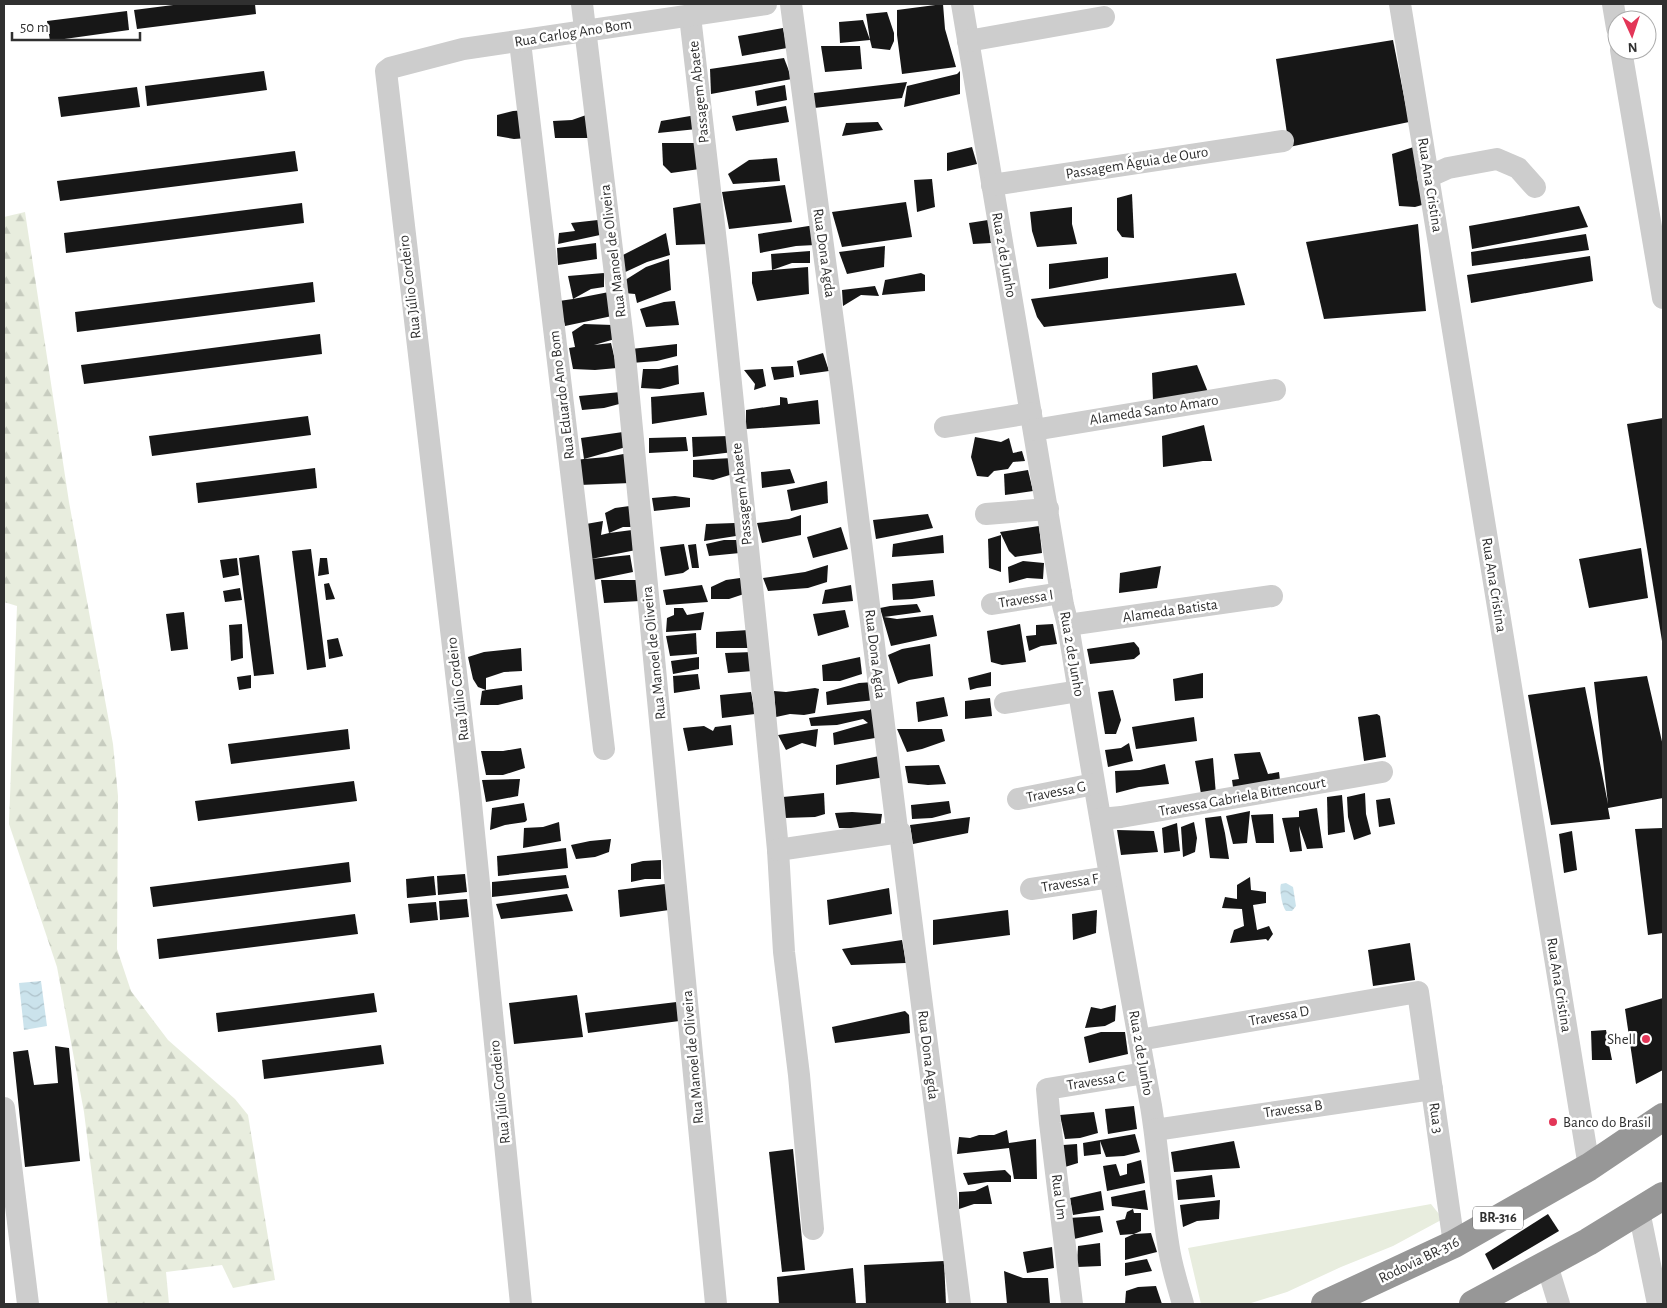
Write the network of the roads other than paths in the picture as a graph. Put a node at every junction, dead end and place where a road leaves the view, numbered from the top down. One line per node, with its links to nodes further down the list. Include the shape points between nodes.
1 (582, 4): 9 (street, Rua Manoel de Oliveira)
2 (766, 4): 6 (street, Rua Carlog Ano Bom)
3 (790, 4): 35 (street, Rua Dona Agda, via 897,829)
4 (962, 4): 10 (street, Rua 2 de Junho)
5 (1400, 4): 15 (street, Rua Ana Cristina)
6 (731, 6): 7 (street, Rua Carlog Ano Bom)
7 (690, 16): 9 (street, Rua Carlog Ano Bom); 36 (street, Passagem Abaete)
8 (1104, 17): 10 (street)
9 (586, 30): 11 (street, Rua Carlog Ano Bom); 56 (street, Rua Manoel de Oliveira, via 627,375)
10 (968, 41): 16 (street, Rua 2 de Junho)
11 (520, 42): 13 (street, Rua Carlog Ano Bom, via 463,49 390,68); 30 (street, Rua Eduardo Ano Bom)
12 (1623, 60): 18 (street)
13 (385, 74): 55 (street, Rua Júlio Cordeiro, via 470,792)
14 (1283, 141): 16 (street, Passagem Águia de Ouro)
15 (1428, 177): 17 (street, via 1448,168 1497,159 1518,168); 47 (street, Rua Ana Cristina)
16 (992, 185): 20 (street, Rua 2 de Junho)
17 (1534, 187)
18 (1663, 298)
19 (1275, 390): 20 (street, Alameda Santo Amaro)
20 (1033, 421): 21 (street, Alameda Santo Amaro); 22 (street, Rua 2 de Junho)
21 (945, 428)
22 (1048, 509): 23 (street); 24 (street, Rua 2 de Junho)
23 (986, 514)
24 (1061, 593): 26 (street, Travessa I); 27 (street, Rua 2 de Junho)
25 (1272, 596): 27 (street, Alameda Batista)
26 (992, 604)
27 (1068, 625): 28 (street, Rua 2 de Junho)
28 (1079, 691): 29 (street); 32 (street, Rua 2 de Junho)
29 (1005, 703)
30 (604, 749)
31 (1382, 772): 34 (street, Travessa Gabriela Bittencourt)
32 (1094, 784): 33 (street, Travessa G); 34 (street, Rua 2 de Junho)
33 (1018, 799)
34 (1101, 819): 37 (street, Rua 2 de Junho)
35 (900, 832): 36 (street); 57 (street, Rua Dona Agda)
36 (778, 850): 50 (street, Passagem Abaete, via 784,952)
37 (1110, 877): 38 (street, Travessa F); 40 (street, Rua 2 de Junho)
38 (1031, 889)
39 (1418, 992): 40 (street, Travessa D); 43 (street, Rua 3)
40 (1139, 1040): 41 (street, Rua 2 de Junho)
41 (1145, 1073): 42 (street, Travessa C); 46 (street, Rua 2 de Junho)
42 (1047, 1089): 58 (street, Rua Um)
43 (1432, 1089): 46 (street, Travessa B); 51 (street, Rua 3)
44 (4, 1108): 54 (street)
45 (1663, 1117): 47 (highway, Rodovia BR-316 / BR-316)
46 (1155, 1130): 59 (street, Rua 2 de Junho, via 1169,1250)
47 (1589, 1166): 51 (highway, Rodovia BR-316 / BR-316)
48 (1663, 1196): 49 (highway)
49 (1639, 1211): 52 (highway); 62 (street)
50 (813, 1229)
51 (1454, 1244): 60 (highway, Rodovia BR-316 / BR-316)
52 (1547, 1265): 53 (highway); 61 (street)
53 (1482, 1302)
54 (28, 1304)
55 (521, 1304)
56 (716, 1304)
57 (960, 1304)
58 (1072, 1304)
59 (1183, 1304)
60 (1325, 1304)
61 (1559, 1304)
62 (1658, 1304)

